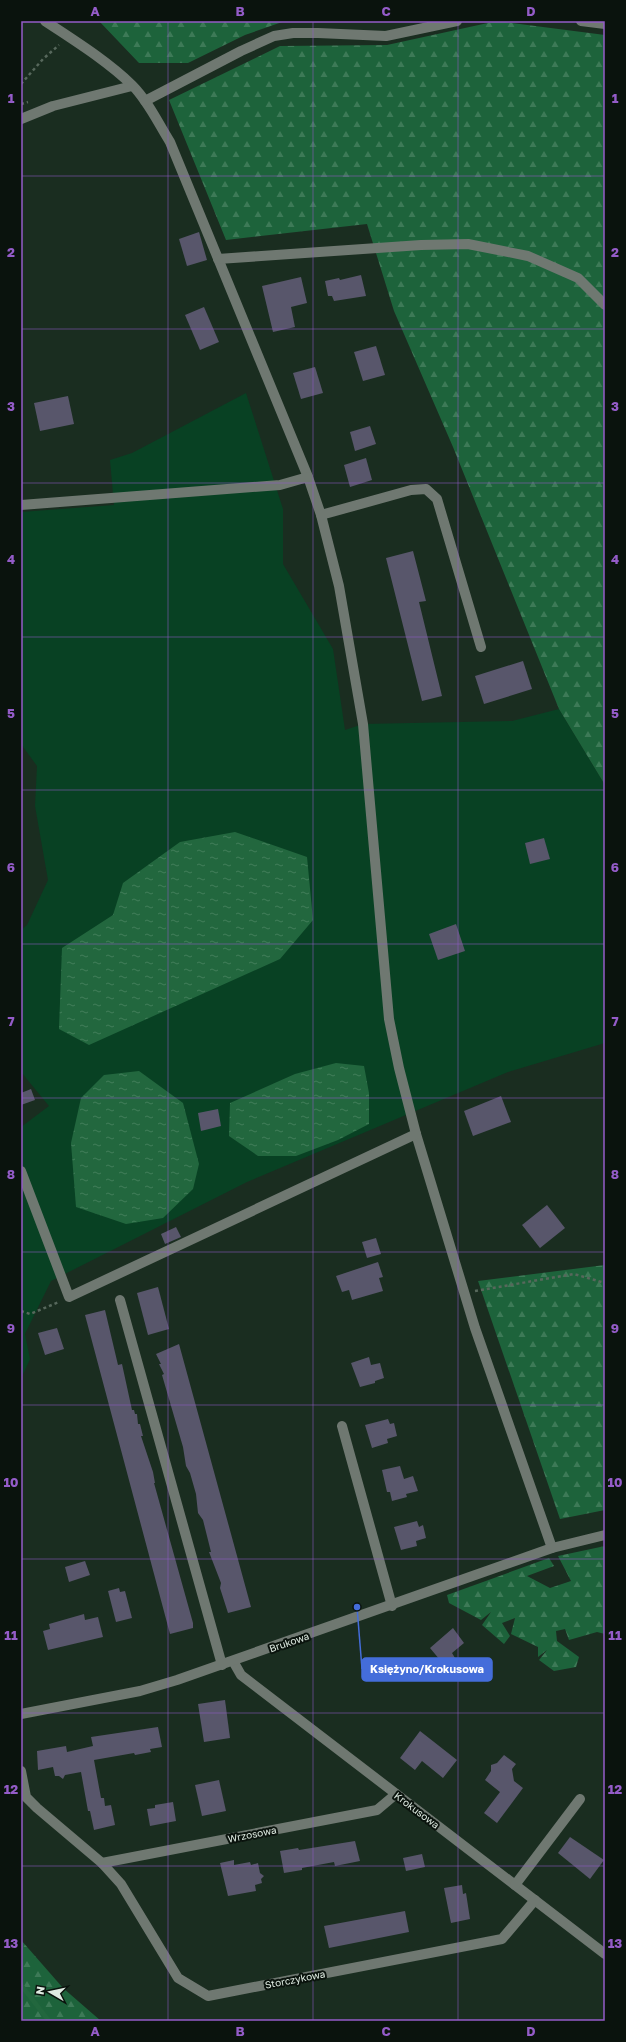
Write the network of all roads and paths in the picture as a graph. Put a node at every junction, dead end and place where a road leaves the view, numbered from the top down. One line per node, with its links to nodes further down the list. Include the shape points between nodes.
1 (45, 21): 5 (street)
2 (456, 21): 8 (street, via 386,36 318,33 274,36 241,50)
3 (581, 21): 4 (street)
4 (605, 24)
5 (69, 37): 6 (path, via 43,59); 7 (street)
6 (21, 84)
7 (132, 86): 8 (street); 9 (street, via 53,106)
8 (145, 102): 10 (street, via 170,142)
9 (21, 119)
10 (218, 259): 11 (street, via 468,244 528,256 578,278); 12 (street)
11 (605, 305)
12 (308, 477): 13 (street, via 280,485); 14 (street)
13 (21, 505)
14 (321, 515): 15 (street, via 411,490 426,489 437,499); 16 (street, via 339,586 364,724 389,1019)
15 (481, 647)
16 (416, 1134): 20 (street); 25 (street, via 475,1328)
17 (21, 1171): 20 (street)
18 (605, 1283): 19 (path, via 574,1274)
19 (474, 1291)
20 (69, 1297): 22 (path, via 30,1314)
21 (120, 1300): 28 (street)
22 (21, 1311)
23 (342, 1426): 26 (street)
24 (605, 1535): 25 (street, Brukowa)
25 (552, 1548): 26 (street, Brukowa)
26 (392, 1606): 27 (street, Brukowa)
27 (233, 1662): 28 (street, Brukowa); 31 (street, Krokusowa, via 241,1675)
28 (222, 1666): 29 (street, Brukowa, via 140,1691)
29 (21, 1714)
30 (21, 1771): 33 (street, Storczykowa, via 26,1797)
31 (396, 1794): 33 (street, Wrzosowa, via 377,1810); 34 (street, Krokusowa)
32 (580, 1799): 34 (street)
33 (102, 1863): 35 (street, Storczykowa, via 122,1884 178,1978 208,1996 502,1939)
34 (515, 1885): 35 (street, Krokusowa)
35 (535, 1900): 36 (street, Krokusowa)
36 (605, 1954)

